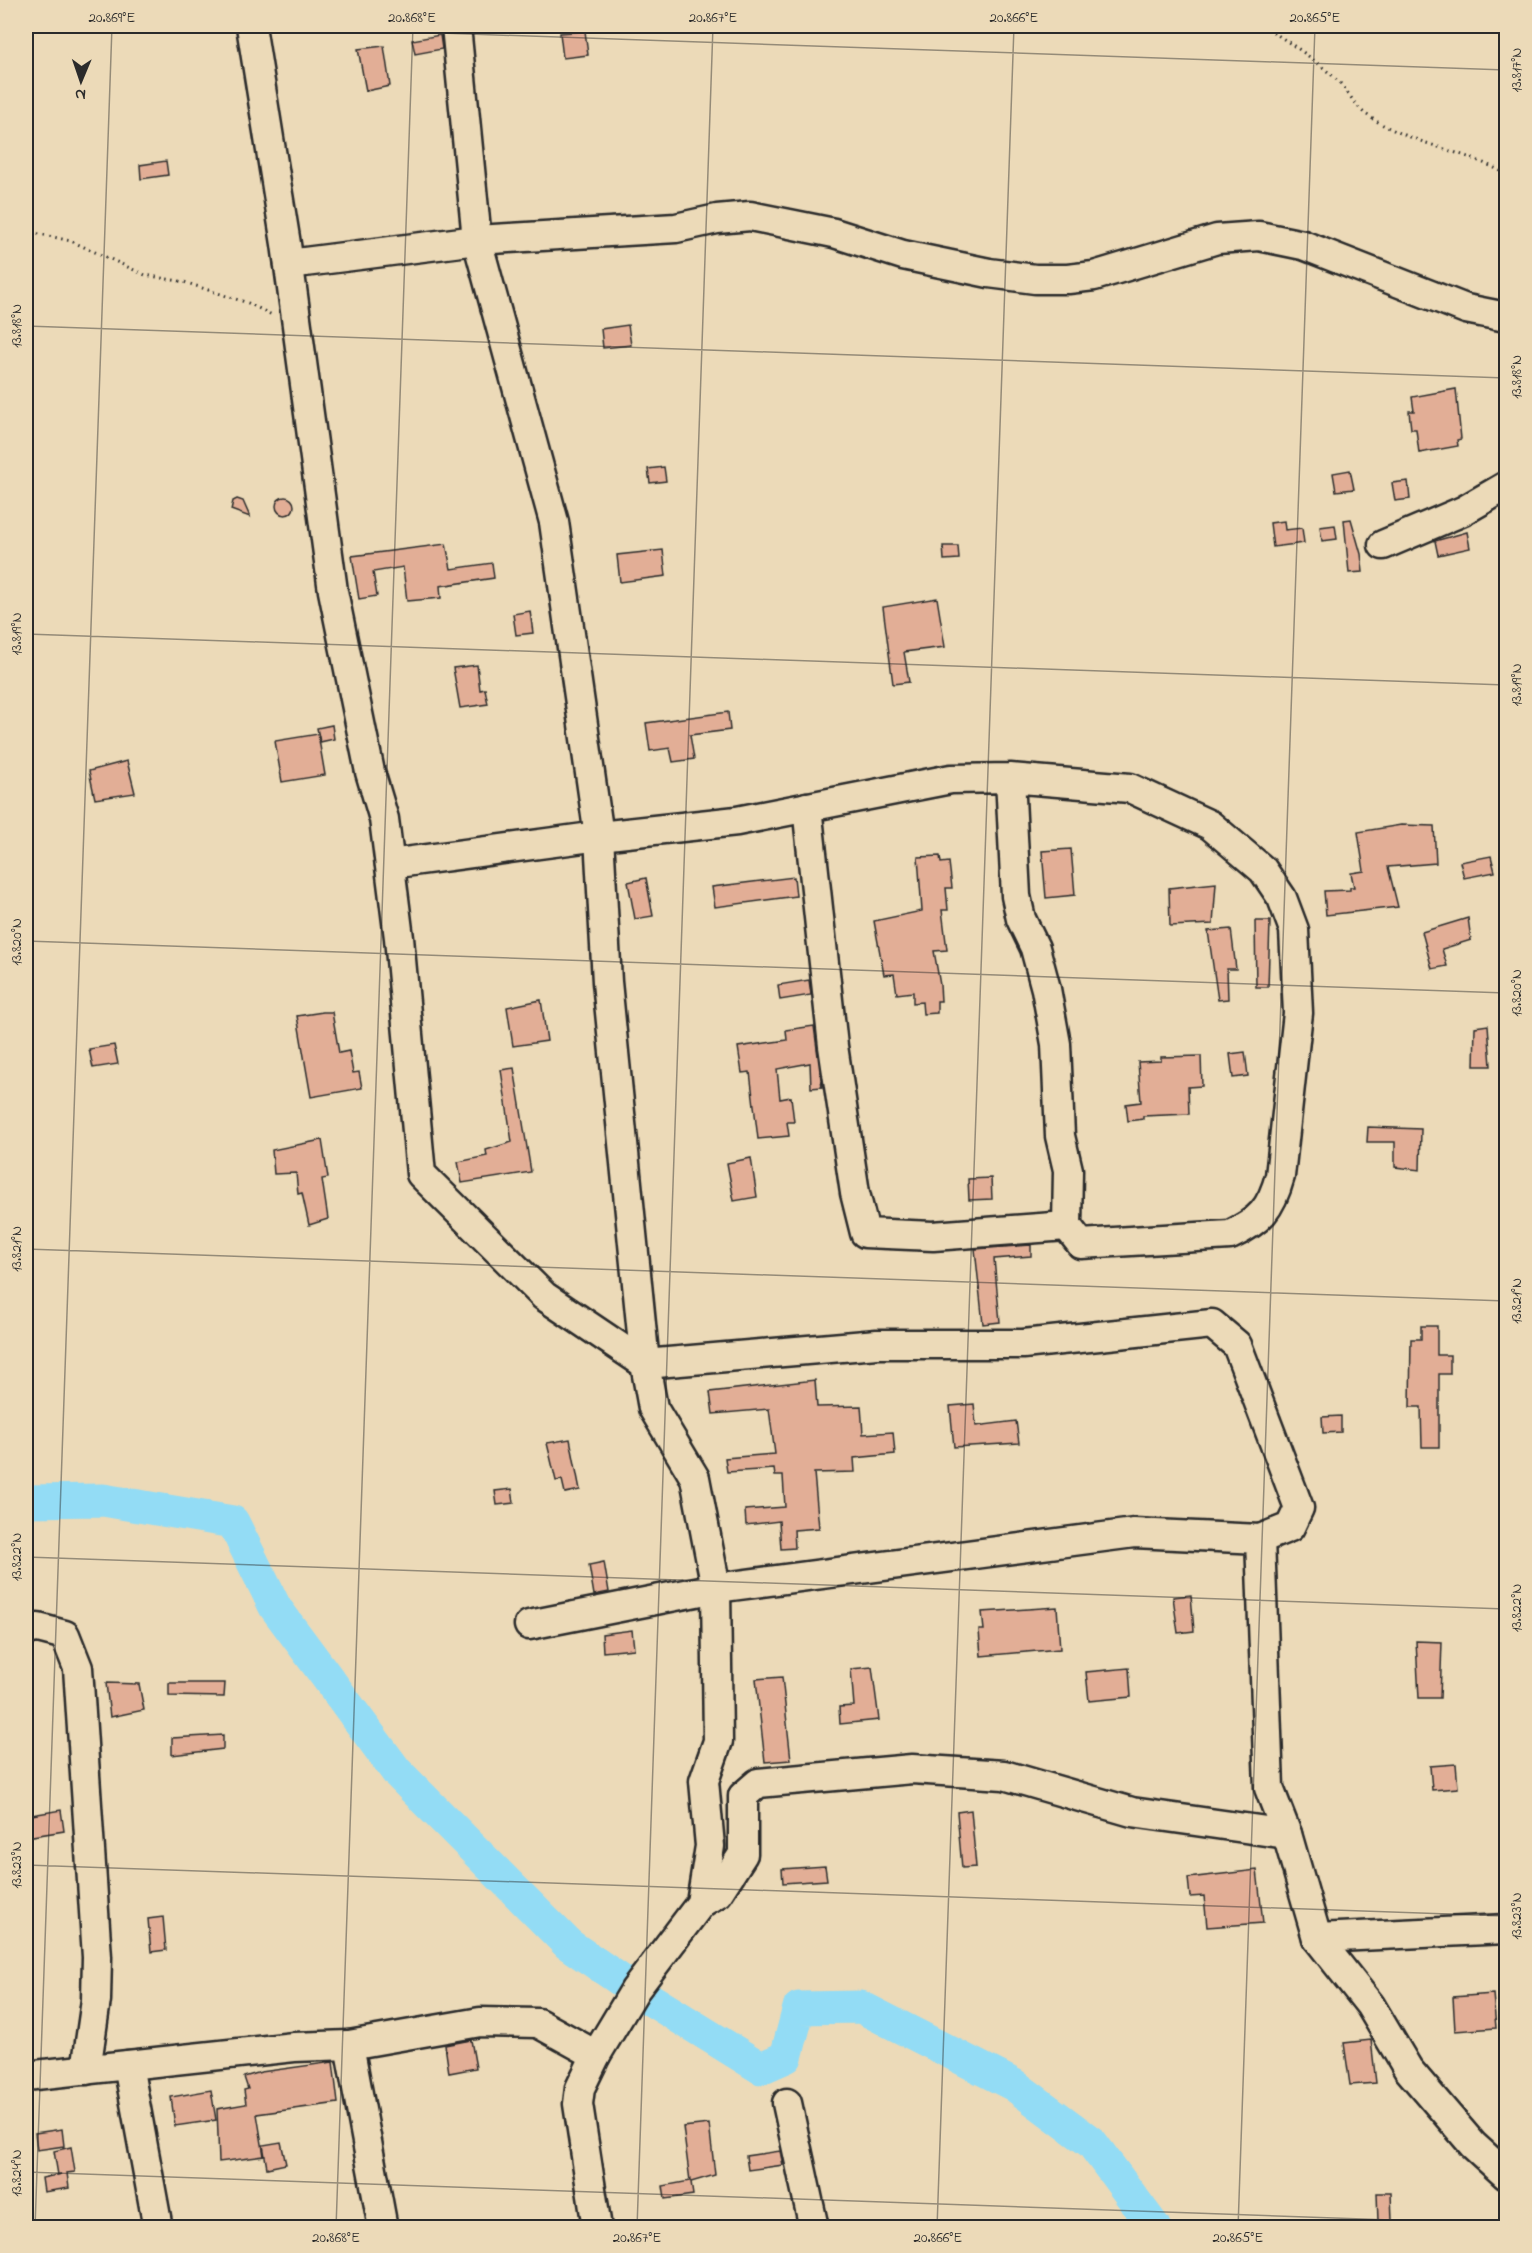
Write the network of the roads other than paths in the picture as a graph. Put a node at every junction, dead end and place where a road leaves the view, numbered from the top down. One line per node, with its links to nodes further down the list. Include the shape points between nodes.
1 (251, 26): 4 (street)
2 (456, 26): 3 (street)
3 (477, 240): 4 (street); 5 (street, via 676,228 750,216 834,233 914,258 989,273 1046,279 1094,276 1217,239 1258,236 1303,245 1466,309); 10 (street, via 554,522)
4 (289, 264): 11 (street, via 333,591 370,772 384,819)
5 (1506, 317)
6 (1506, 486): 7 (street, via 1463,512)
7 (1383, 545)
8 (1010, 778): 9 (street, via 951,779); 12 (street, via 1016,896 1021,919 1035,948 1056,1044 1057,1110 1068,1170); 12 (street, via 1130,788 1210,825 1263,870 1282,898 1294,930 1298,1013 1292,1082 1280,1176 1261,1217 1230,1235 1081,1244)
9 (807, 807): 10 (street, via 737,821); 12 (street, via 833,1046 855,1193 865,1233 933,1236)
10 (599, 836): 11 (street); 13 (street, via 607,982)
11 (390, 864): 13 (street, via 421,1174 544,1296)
12 (1067, 1226)
13 (645, 1364): 14 (street, via 877,1344 1023,1344 1212,1324 1237,1345 1299,1508 1290,1527); 15 (street, via 653,1408 695,1478)
14 (1260, 1539): 15 (street, via 1134,1533); 18 (street, via 1269,1788)
15 (716, 1588): 16 (street); 19 (street, via 718,1741 704,1781 710,1846)
16 (529, 1625)
17 (26, 1630): 25 (street, via 38,1628 65,1635 78,1668 97,1957 96,2000)
18 (1287, 1834): 19 (street, via 1132,1812 1005,1776 912,1769 758,1783 743,1796 743,1854 718,1893); 21 (street)
19 (701, 1903): 23 (street, via 635,1990)
20 (1506, 1929): 21 (street)
21 (1317, 1938): 28 (street, via 1370,2005 1408,2069 1473,2145)
22 (349, 2045): 23 (street, via 480,2022 538,2023); 24 (street); 30 (street)
23 (596, 2055): 31 (street, via 580,2088 578,2104)
24 (128, 2065): 25 (street); 29 (street)
25 (86, 2070): 26 (street)
26 (26, 2076)
27 (787, 2103): 32 (street)
28 (1506, 2175)
29 (158, 2228)
30 (383, 2228)
31 (597, 2228)
32 (814, 2228)

